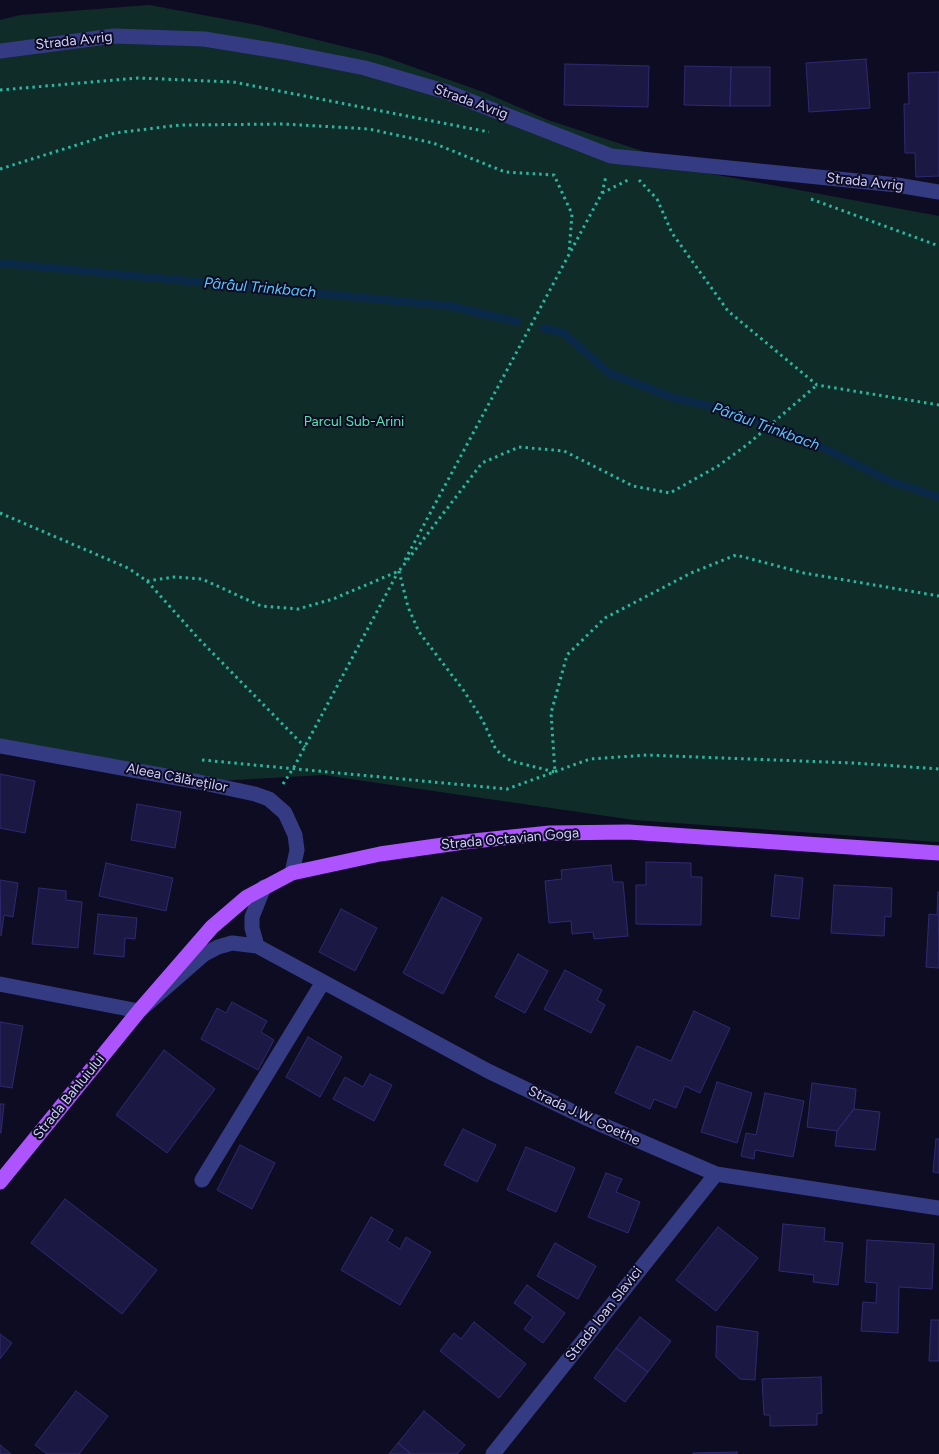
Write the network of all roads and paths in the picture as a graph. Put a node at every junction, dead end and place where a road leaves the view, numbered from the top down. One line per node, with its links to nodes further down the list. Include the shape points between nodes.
1 (0, 50): 5 (street, Strada Avrig, via 114,36 204,39 366,68 447,92 611,156)
2 (0, 90): 3 (path, via 138,78 233,82)
3 (494, 133)
4 (0, 169): 6 (path, via 115,133 180,125 284,124 369,129 433,143 505,172 554,175 572,214)
5 (939, 192)
6 (568, 255): 7 (path, via 602,193 636,176 657,199 672,233 728,311); 10 (path)
7 (817, 385): 8 (path); 10 (path, via 748,444 718,466 670,493 632,486 564,451 519,447 482,463)
8 (939, 405)
9 (0, 512): 11 (path, via 128,568)
10 (399, 571): 11 (path, via 333,599 298,609 261,606 202,579 174,577); 14 (path); 18 (path, via 418,632 464,690 496,750 511,761)
11 (148, 581): 14 (path, via 230,672)
12 (939, 596): 18 (path, via 804,573 736,555 691,573 605,618 567,655 551,714)
13 (0, 746): 21 (street, Aleea Călăreților, via 199,782 269,799 286,813 295,835 297,850)
14 (305, 747): 16 (path)
15 (197, 759): 16 (path)
16 (294, 767): 18 (path, via 508,789); 19 (path)
17 (939, 769): 18 (path, via 647,755 590,759)
18 (555, 772)
19 (279, 789)
20 (939, 853): 21 (main road, Strada Octavian Goga, via 628,832 550,833 380,854)
21 (292, 873): 22 (main road, Strada Octavian Goga)
22 (264, 886): 23 (street, via 252,917); 26 (main road, Strada Octavian Goga, via 212,927)
23 (256, 946): 24 (street, Strada J.W. Goethe); 26 (street, Strada J.W. Goethe, via 232,943 203,955)
24 (323, 982): 27 (street, Strada J.W. Goethe, via 488,1071); 28 (street)
25 (0, 984): 26 (street)
26 (139, 1011): 29 (main road, Strada Bahluiului)
27 (716, 1174): 30 (street, Strada J.W. Goethe); 31 (street, Strada Ioan Slavici)
28 (202, 1180)
29 (0, 1182)
30 (939, 1208)
31 (493, 1454)

